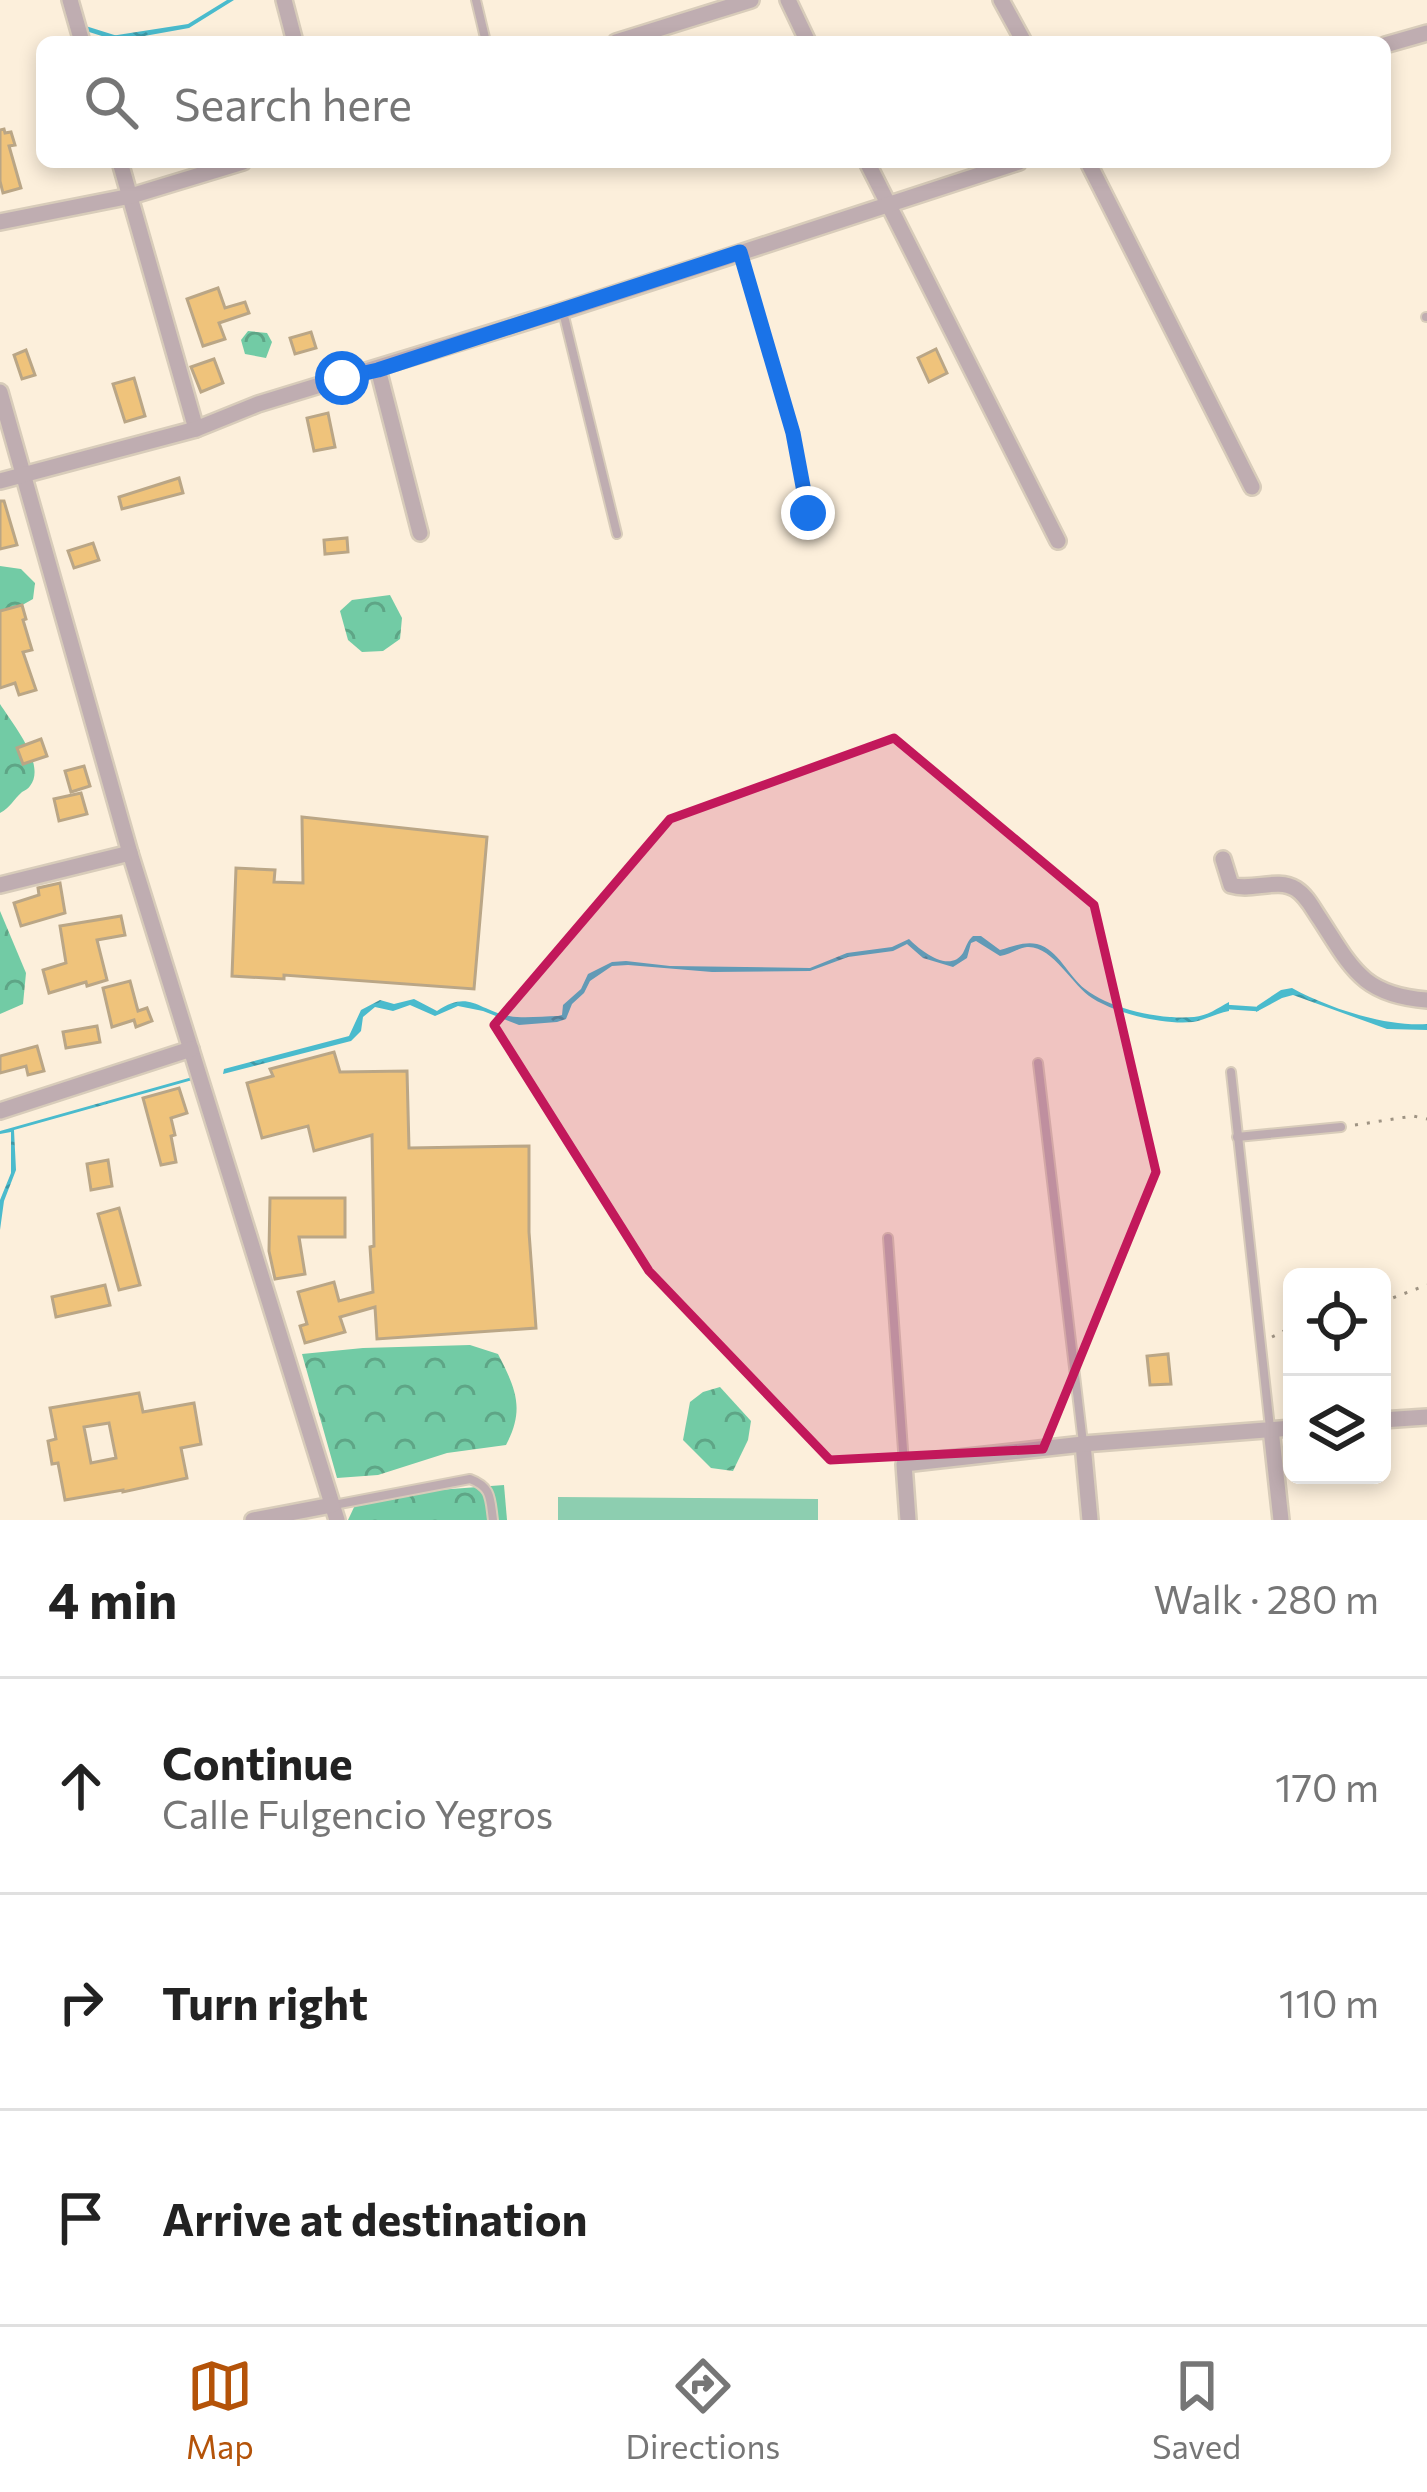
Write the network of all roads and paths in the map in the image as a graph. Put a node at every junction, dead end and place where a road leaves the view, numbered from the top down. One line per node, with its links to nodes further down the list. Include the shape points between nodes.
1 (70, 0): 7 (street)
2 (284, 0): 9 (street)
3 (476, 0): 10 (lane)
4 (751, 0): 11 (street)
5 (788, 0): 12 (street)
6 (1001, 0): 13 (street)
7 (79, 31)
8 (1427, 33): 14 (street)
9 (293, 36)
10 (485, 36)
11 (635, 36)
12 (805, 36)
13 (1021, 36)
14 (1391, 42)
15 (122, 168): 20 (street)
16 (223, 168): 20 (street)
17 (870, 168): 21 (street)
18 (1000, 168): 21 (street)
19 (1091, 168): 30 (street)
20 (131, 196): 22 (street); 27 (street)
21 (888, 206): 23 (street); 34 (street)
22 (0, 222)
23 (740, 252): 24 (street); 31 (lane)
24 (562, 311): 25 (street); 33 (lane)
25 (378, 370): 27 (street); 32 (street)
26 (0, 392): 28 (street)
27 (196, 429): 28 (street)
28 (23, 474): 29 (street); 35 (street)
29 (0, 481)
30 (1252, 487)
31 (808, 513)
32 (419, 533)
33 (617, 534)
34 (1058, 541)
35 (130, 853): 37 (street); 39 (street)
36 (1223, 859): 38 (street, via 1232,885 1292,886 1306,898 1358,976 1382,992)
37 (0, 885)
38 (1427, 1000)
39 (191, 1049): 42 (street); 57 (street)
40 (1038, 1064): 55 (lane)
41 (1232, 1072): 45 (lane)
42 (0, 1111)
43 (1427, 1119): 44 (path)
44 (1341, 1127): 45 (lane)
45 (1237, 1137): 50 (lane)
46 (888, 1238): 56 (lane)
47 (1427, 1285): 48 (path)
48 (1391, 1298)
49 (1283, 1332): 50 (path)
50 (1261, 1343): 54 (lane)
51 (1427, 1417): 52 (street)
52 (1391, 1419)
53 (1283, 1429): 54 (street)
54 (1270, 1430): 55 (street); 62 (street)
55 (1083, 1444): 56 (street); 61 (street)
56 (904, 1464): 60 (street)
57 (334, 1513): 58 (street); 59 (lane, via 470,1479 490,1495)
58 (253, 1520)
59 (493, 1520)
60 (908, 1520)
61 (1090, 1520)
62 (1281, 1520)

